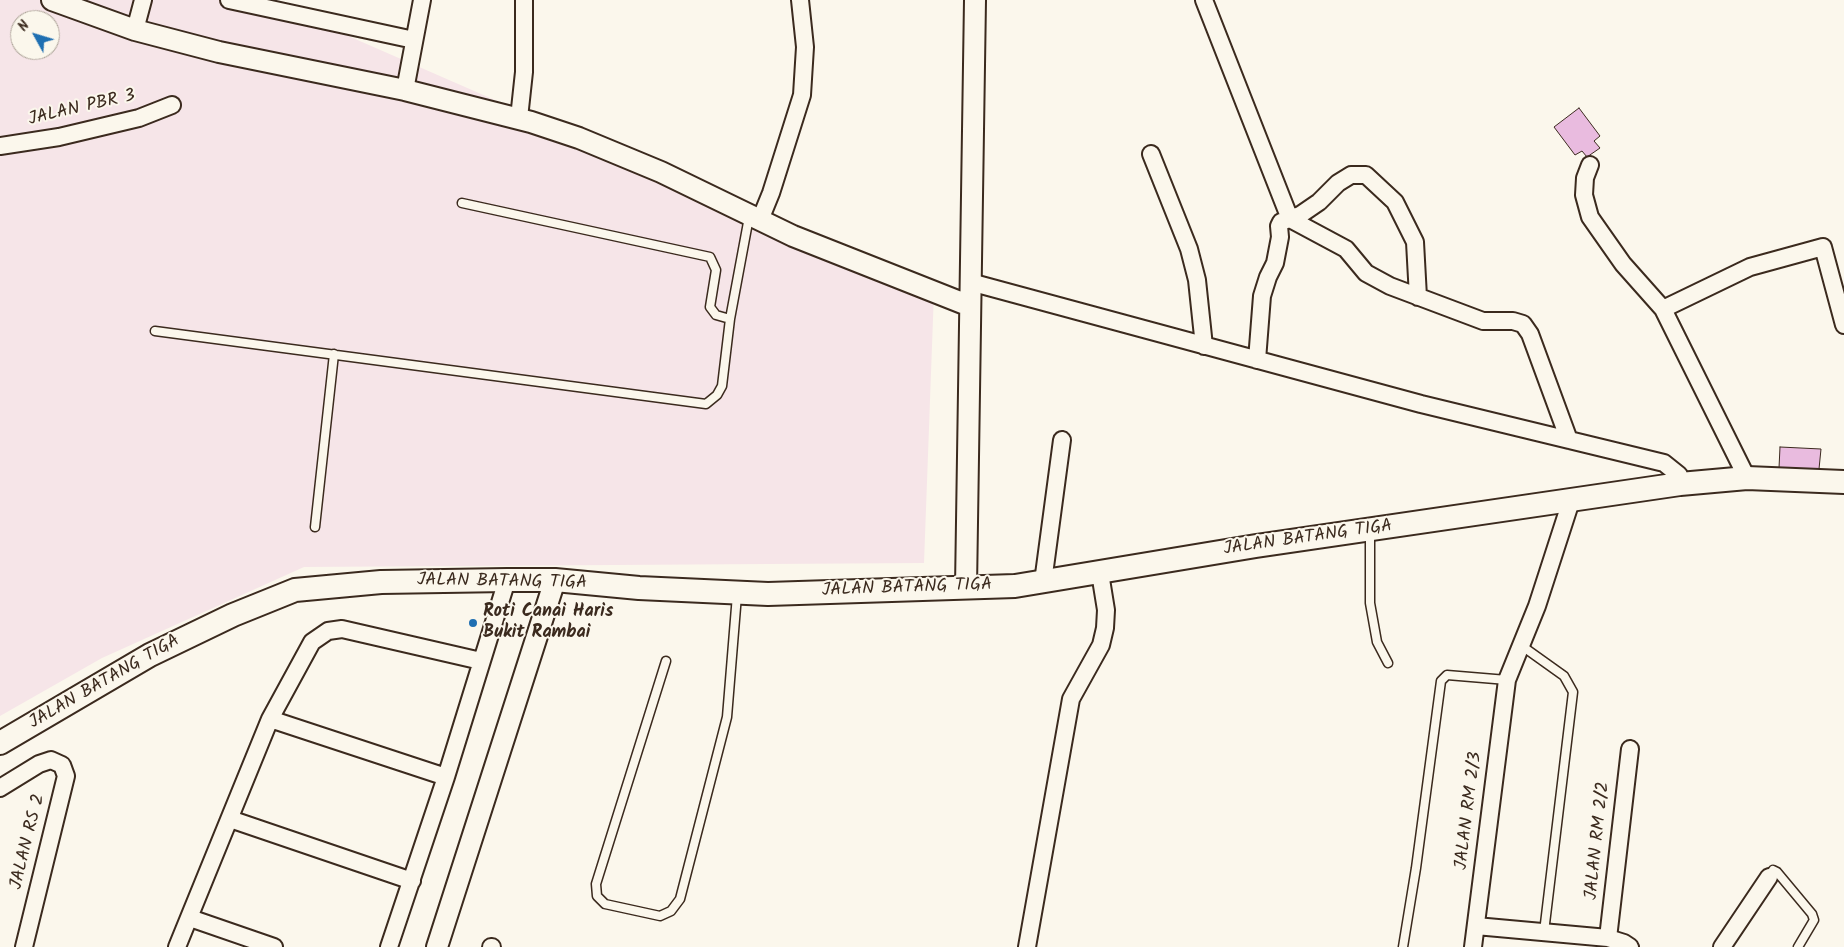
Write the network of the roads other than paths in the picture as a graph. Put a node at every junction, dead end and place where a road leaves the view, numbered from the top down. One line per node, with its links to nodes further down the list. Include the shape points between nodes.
1 (52, 0): 9 (street)
2 (143, 0): 9 (street)
3 (229, 0): 10 (street)
4 (422, 0): 10 (street)
5 (524, 0): 13 (street, via 524,72)
6 (800, 0): 18 (street, via 805,47 802,95 774,184)
7 (975, 0): 20 (street)
8 (1204, 0): 19 (street)
9 (135, 30): 11 (street, via 219,52)
10 (414, 40): 11 (street)
11 (405, 90): 13 (street)
12 (172, 105): 14 (street, JALAN PBR 3, via 140,118 59,137)
13 (518, 118): 18 (street, via 619,154)
14 (0, 146)
15 (1151, 154): 27 (street, via 1191,257 1197,280)
16 (1590, 165): 23 (street, via 1584,195 1590,217 1623,264)
17 (462, 203): 24 (lane, via 710,257 716,270 710,307 716,316)
18 (754, 217): 22 (street, via 793,236); 24 (lane)
19 (1290, 219): 21 (street, via 1346,249 1366,273); 21 (street, via 1319,202 1338,182 1351,175 1366,176 1396,202 1414,242); 29 (street, via 1279,226 1275,263 1262,296)
20 (970, 282): 22 (street); 27 (street)
21 (1418, 297): 31 (street, via 1483,321 1522,324 1530,334)
22 (970, 306): 42 (street)
23 (1663, 309): 25 (street, via 1750,267 1823,246); 32 (street)
24 (730, 319): 28 (lane, via 722,386 718,395 706,404)
25 (1844, 325)
26 (155, 331): 28 (lane)
27 (1204, 346): 29 (street)
28 (334, 354): 36 (lane)
29 (1257, 360): 31 (street)
30 (1062, 440): 41 (street)
31 (1569, 440): 34 (street, via 1664,463 1679,475)
32 (1747, 478): 33 (main road, JALAN BATANG TIGA); 34 (main road, JALAN BATANG TIGA)
33 (1844, 482)
34 (1680, 484): 35 (main road, JALAN BATANG TIGA)
35 (1571, 501): 37 (main road, JALAN BATANG TIGA); 44 (street, JALAN RM 2/3)
36 (315, 527)
37 (1370, 530): 38 (main road, JALAN BATANG TIGA); 47 (lane, via 1370,603 1376,642)
38 (1100, 573): 41 (main road, JALAN BATANG TIGA); 66 (street, via 1106,610 1102,645 1071,699)
39 (507, 580): 40 (main road, JALAN BATANG TIGA); 45 (street); 50 (main road, JALAN BATANG TIGA, via 381,582 296,590 233,615 150,655)
40 (555, 580): 43 (main road, JALAN BATANG TIGA); 65 (street)
41 (1043, 582): 42 (main road, JALAN BATANG TIGA)
42 (966, 587): 43 (main road, JALAN BATANG TIGA)
43 (737, 593): 46 (lane, via 727,717 680,899 671,911 660,916 605,904 597,896 596,884)
44 (1522, 646): 48 (street, JALAN RM 2/3); 59 (lane, via 1564,676 1572,692)
45 (481, 661): 49 (street, via 342,629 328,631 312,642 306,651); 52 (street)
46 (666, 661)
47 (1388, 663)
48 (1507, 680): 58 (street, JALAN RM 2/3); 67 (lane, via 1447,675 1441,681)
49 (270, 719): 52 (street); 54 (street)
50 (0, 743)
51 (1630, 749): 60 (street, JALAN RM 2/2)
52 (446, 776): 56 (street)
53 (0, 788): 61 (street, JALAN RS 2, via 39,764 52,760 62,765 66,776)
54 (230, 819): 56 (street); 57 (street)
55 (1769, 877): 70 (street); 71 (lane, via 1775,870 1812,914 1814,920)
56 (412, 881): 64 (street)
57 (190, 918): 62 (street); 63 (street)
58 (1476, 926): 59 (street); 68 (street, JALAN RM 2/3)
59 (1544, 932): 60 (street)
60 (1608, 938): 69 (street)
61 (24, 947)
62 (177, 947)
63 (274, 947)
64 (389, 947)
65 (437, 947)
66 (1027, 947)
67 (1403, 947)
68 (1473, 947)
69 (1630, 947)
70 (1722, 947)
71 (1798, 947)

